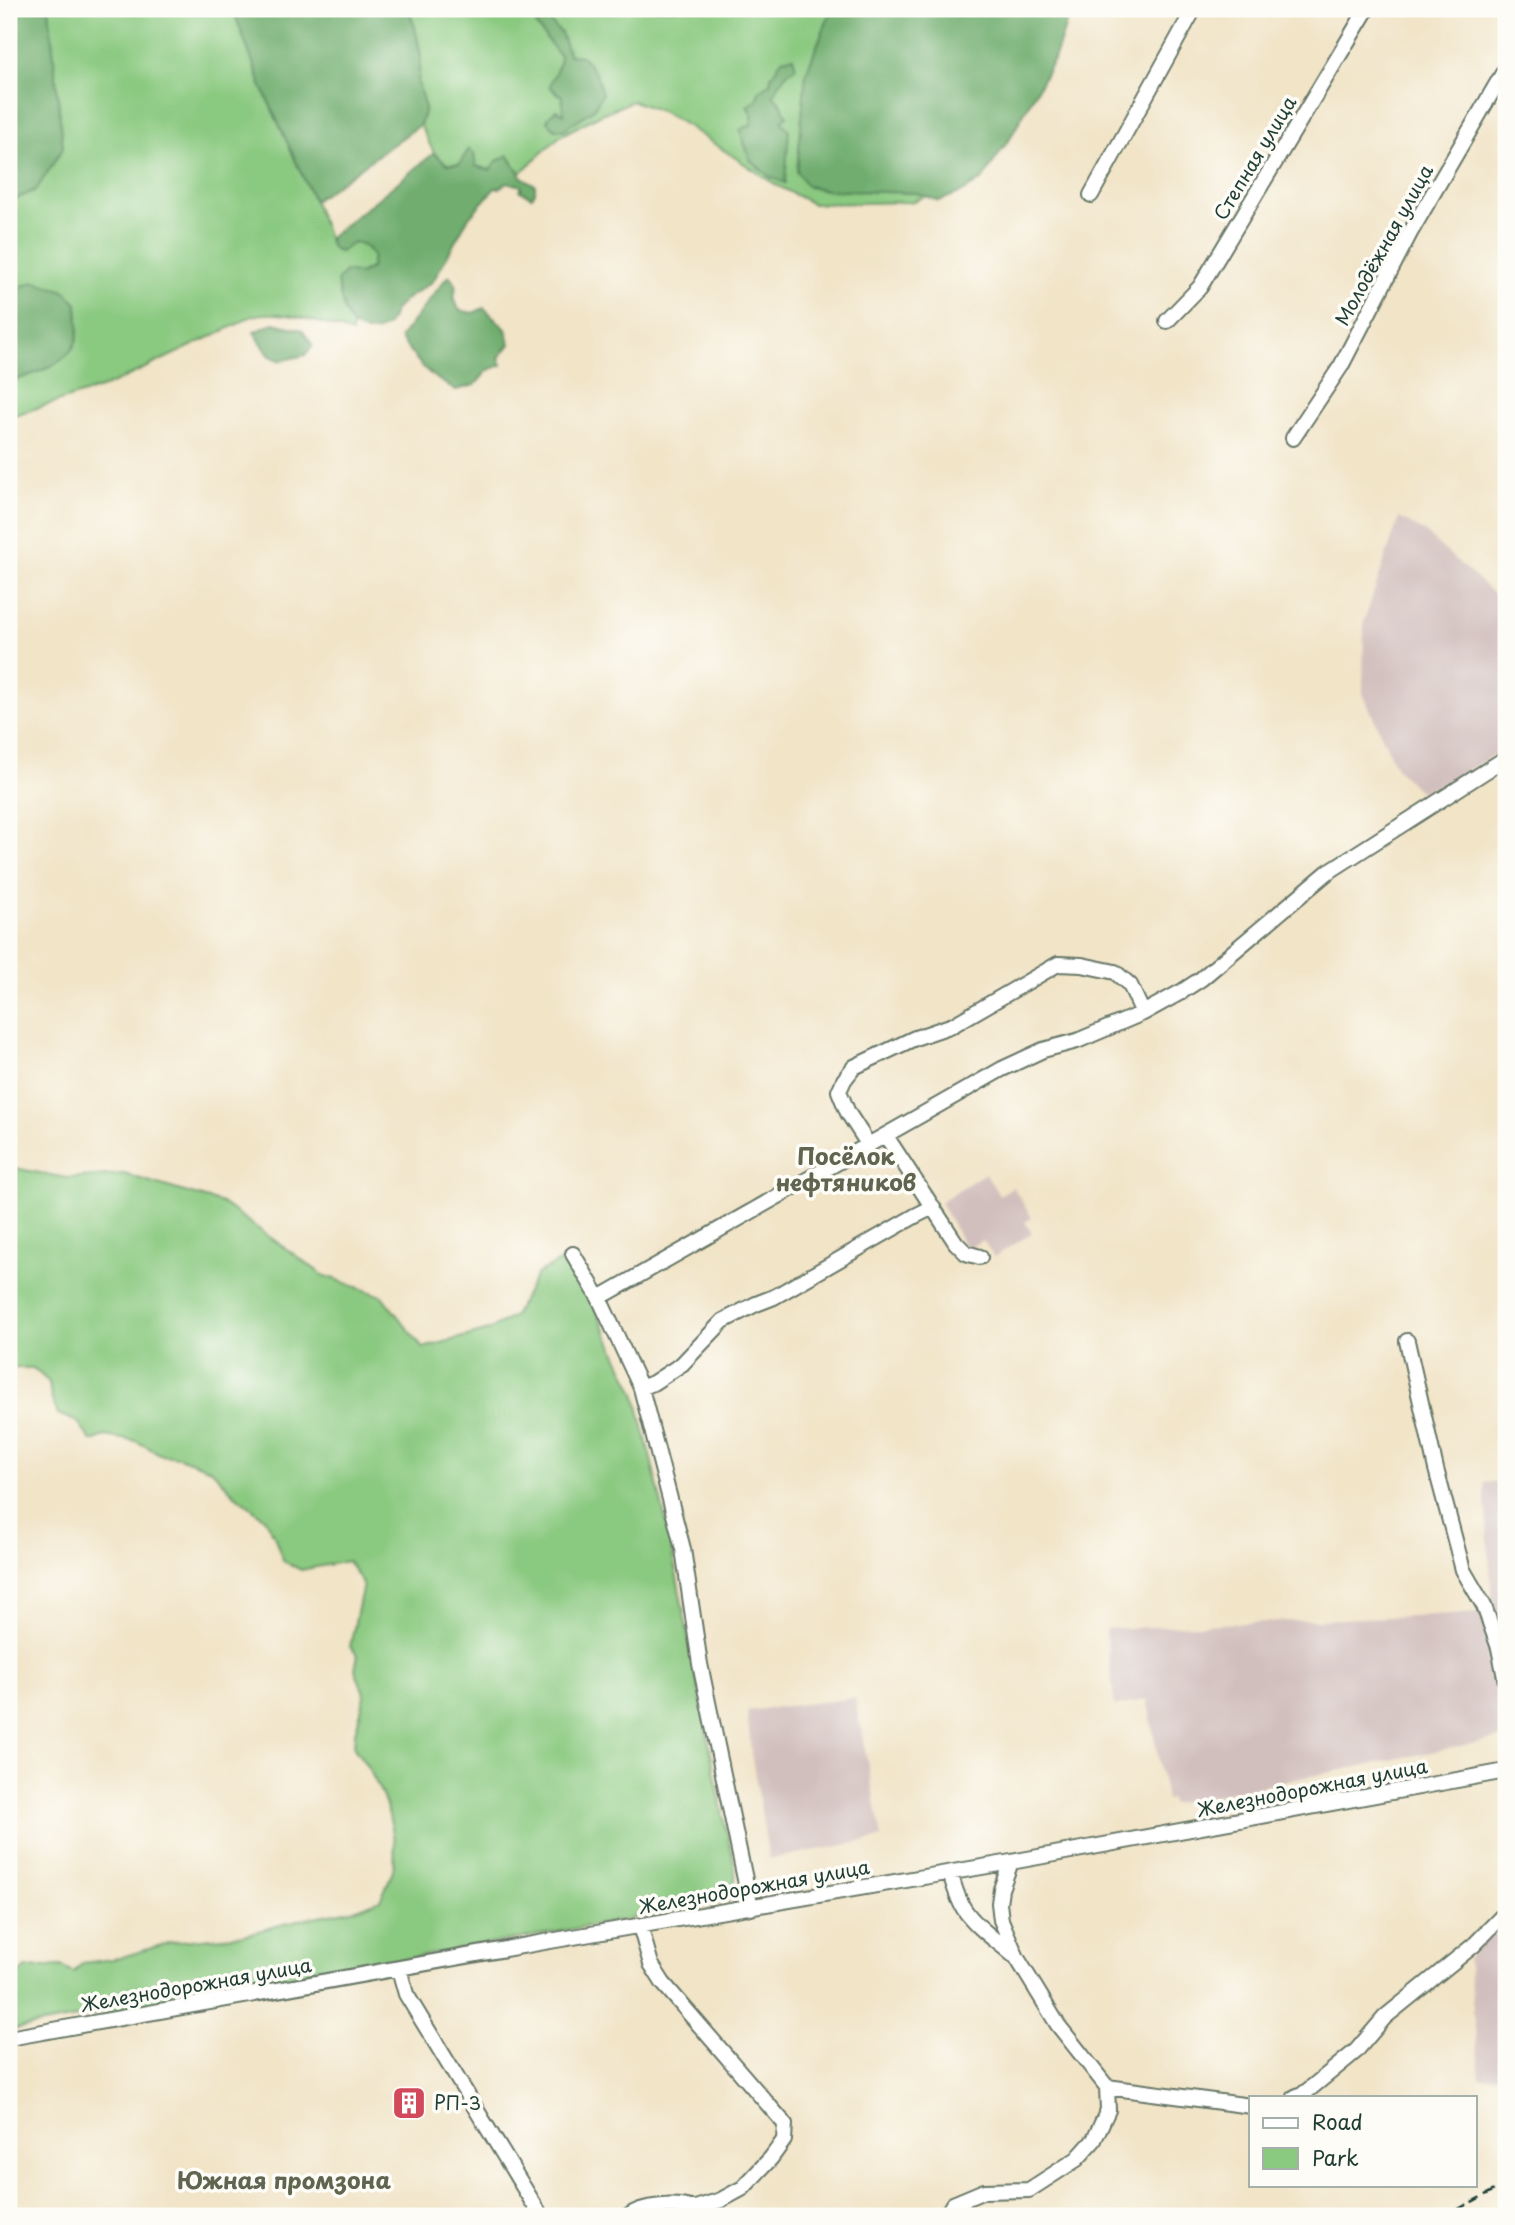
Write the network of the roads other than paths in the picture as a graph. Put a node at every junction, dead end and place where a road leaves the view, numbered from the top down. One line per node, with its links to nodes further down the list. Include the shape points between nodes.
1 (1195, 9): 4 (street)
2 (1367, 9): 5 (street, Степная улица, via 1200,288)
3 (1506, 68): 6 (street, Молодёжная улица, via 1410,233 1341,366)
4 (1091, 195)
5 (1167, 321)
6 (1293, 438)
7 (1506, 758): 8 (street, via 1328,872 1201,979)
8 (1143, 1013): 9 (street, via 1002,1069); 10 (street, via 1130,985 1115,972 1058,964 953,1025 854,1068 839,1091)
9 (886, 1136): 10 (street); 11 (street)
10 (868, 1144): 14 (street)
11 (933, 1207): 13 (street, via 956,1243 966,1253); 16 (street, via 723,1321 682,1364)
12 (573, 1254): 14 (street)
13 (980, 1257)
14 (598, 1298): 16 (street)
15 (1407, 1341): 17 (street, via 1463,1570 1484,1606)
16 (641, 1388): 21 (street, via 683,1549 701,1664)
17 (1506, 1682)
18 (1506, 1772): 19 (street, Железнодорожная улица)
19 (1011, 1862): 20 (street, Железнодорожная улица); 23 (street, via 1000,1896)
20 (950, 1872): 21 (street, Железнодорожная улица); 25 (street, via 963,1908)
21 (751, 1908): 24 (street, Железнодорожная улица)
22 (1506, 1912): 30 (street, via 1474,1945 1385,2017 1356,2051)
23 (1001, 1920): 25 (street); 26 (street)
24 (640, 1926): 27 (street, Железнодорожная улица); 32 (street, via 651,1964 663,1983 785,2124 784,2140 743,2188)
25 (988, 1933): 26 (street)
26 (1017, 1958): 29 (street, via 1058,2025)
27 (399, 1969): 28 (street, Железнодорожная улица); 33 (street, via 406,1994)
28 (9, 2038)
29 (1107, 2087): 31 (street); 35 (street, via 1108,2110 1094,2140 1077,2159 1029,2190 984,2191 953,2204)
30 (1297, 2096)
31 (1249, 2106)
32 (697, 2212): 34 (street, via 664,2205)
33 (541, 2216)
34 (629, 2216)
35 (946, 2216)

